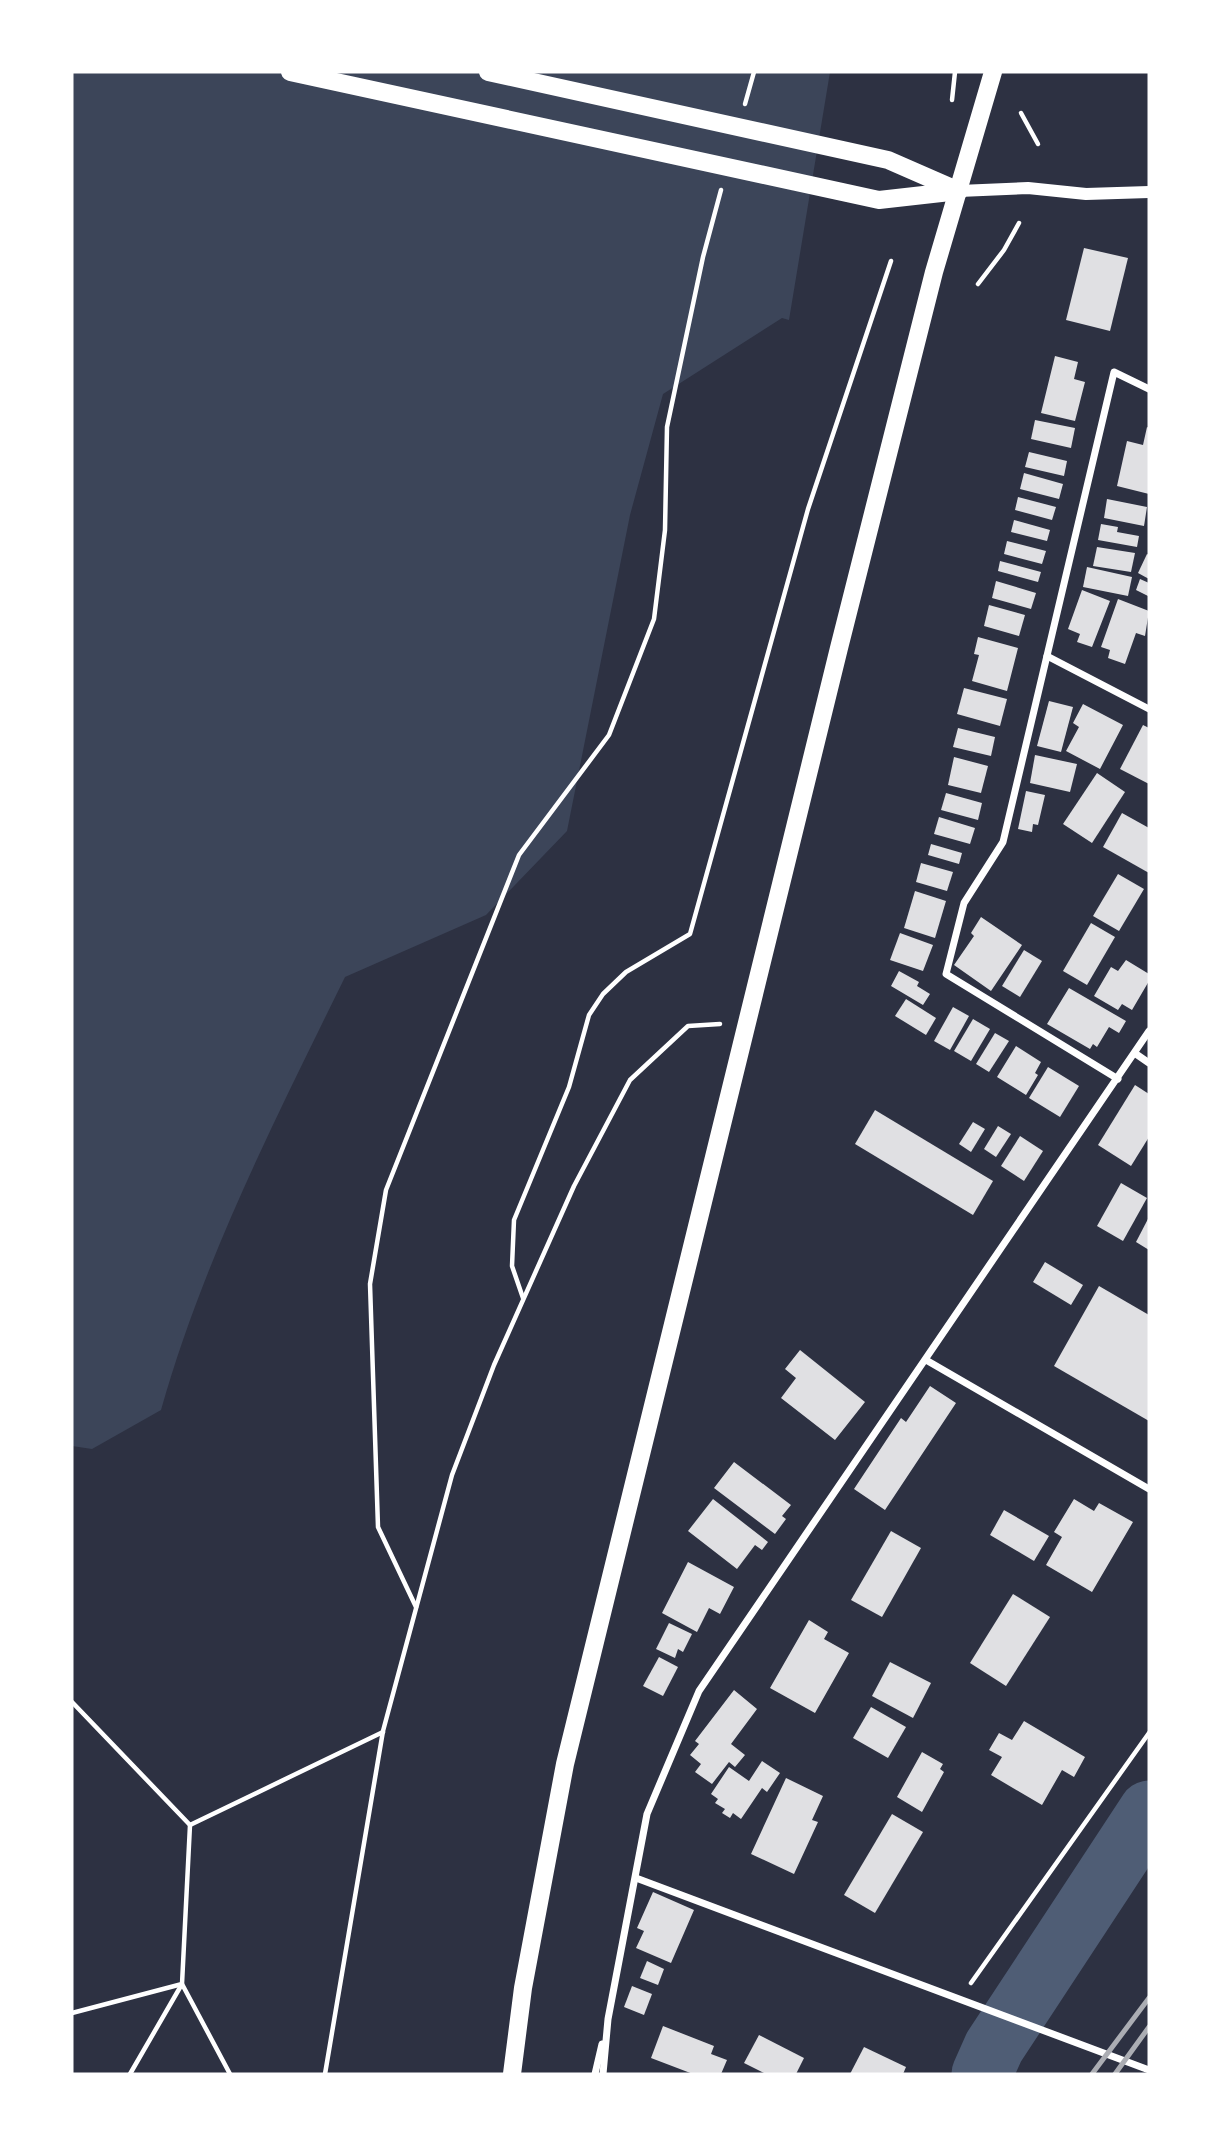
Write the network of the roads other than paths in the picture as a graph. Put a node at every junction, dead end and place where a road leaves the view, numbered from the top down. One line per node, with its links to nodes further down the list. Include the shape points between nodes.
1 (290, 72): 4 (main road, via 843,194 879,200)
2 (488, 72): 4 (main road, via 888,160)
3 (993, 72): 4 (main road)
4 (959, 191): 5 (street); 19 (main road, via 934,272 565,1764 523,1988)
5 (1149, 192)
6 (1149, 389): 7 (street, via 1114,372)
7 (1047, 656): 9 (street); 13 (street, via 1003,842 964,903 946,974)
8 (1149, 696): 9 (street)
9 (1147, 707)
10 (1149, 1031): 11 (street)
11 (1136, 1054): 12 (street); 13 (street)
12 (1149, 1063)
13 (1118, 1079): 14 (street)
14 (926, 1360): 15 (street); 16 (street, via 699,1691 647,1814)
15 (1149, 1489)
16 (636, 1878): 17 (street); 18 (street)
17 (608, 2019): 20 (street); 21 (street)
18 (1149, 2070)
19 (512, 2074)
20 (595, 2074)
21 (603, 2074)

